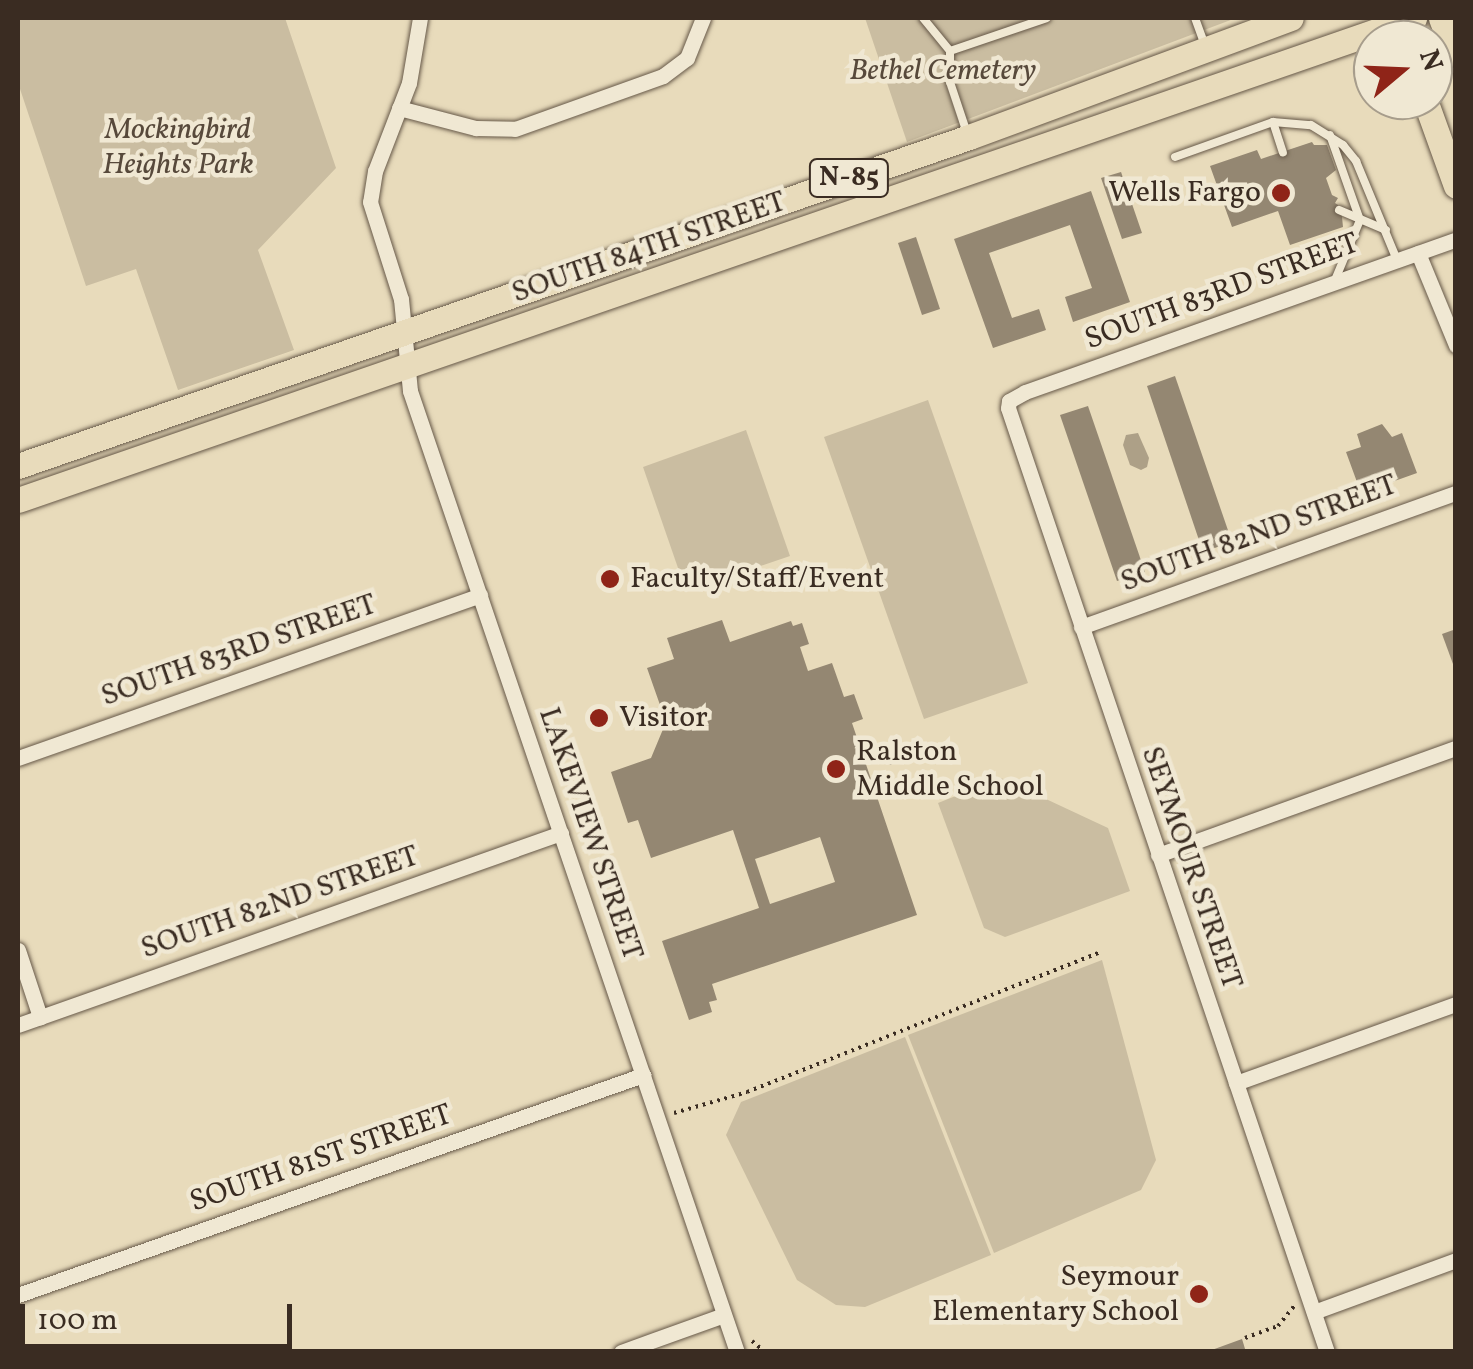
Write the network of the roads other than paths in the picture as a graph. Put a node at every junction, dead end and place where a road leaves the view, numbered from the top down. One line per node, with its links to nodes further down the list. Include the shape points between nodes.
1 (420, 18): 12 (street, LAKEVIEW STREET)
2 (703, 18): 12 (street, via 686,58 663,76 516,129 476,128)
3 (923, 18): 10 (lane)
4 (1047, 18): 10 (lane)
5 (1195, 18): 9 (lane)
6 (1291, 18): 9 (main road, SOUTH 84TH STREET / N-85)
7 (1442, 18): 11 (main road)
8 (1353, 42): 29 (main road, SOUTH 84TH STREET / N-85)
9 (1206, 50): 16 (main road, SOUTH 84TH STREET / N-85)
10 (950, 51): 16 (lane, via 950,82)
11 (1456, 58)
12 (399, 108): 27 (street, LAKEVIEW STREET, via 370,202 401,299)
13 (1432, 120): 19 (main road)
14 (1272, 122): 15 (lane, via 1299,122); 17 (lane); 18 (lane)
15 (1330, 135): 21 (lane); 22 (lane, via 1356,161)
16 (969, 137): 27 (main road, SOUTH 84TH STREET / N-85)
17 (1283, 152)
18 (1175, 157)
19 (1456, 186)
20 (1339, 210): 21 (lane)
21 (1360, 220): 22 (lane); 26 (lane)
22 (1386, 230): 25 (lane)
23 (1456, 239): 24 (street, SOUTH 83RD STREET)
24 (1418, 252): 25 (street, SOUTH 83RD STREET); 28 (street)
25 (1397, 260): 26 (street, SOUTH 83RD STREET)
26 (1334, 281): 30 (street, SOUTH 83RD STREET)
27 (404, 331): 29 (street, LAKEVIEW STREET); 31 (main road, SOUTH 84TH STREET / N-85)
28 (1456, 345)
29 (408, 364): 33 (main road, SOUTH 84TH STREET / N-85); 34 (street, LAKEVIEW STREET, via 410,392)
30 (1010, 401): 35 (street, SEYMOUR STREET, via 1009,418)
31 (18, 466)
32 (1456, 493): 35 (street, SOUTH 82ND STREET)
33 (18, 500)
34 (480, 595): 37 (street, SOUTH 83RD STREET); 38 (street, LAKEVIEW STREET)
35 (1081, 627): 39 (street, SEYMOUR STREET)
36 (1456, 748): 39 (street)
37 (18, 758)
38 (561, 834): 42 (street, SOUTH 82ND STREET); 44 (street, LAKEVIEW STREET)
39 (1158, 855): 45 (street, SEYMOUR STREET)
40 (18, 950): 42 (street)
41 (1456, 1004): 45 (street)
42 (40, 1017): 43 (street, SOUTH 82ND STREET)
43 (18, 1025)
44 (643, 1076): 47 (street, SOUTH 81ST STREET); 49 (street, LAKEVIEW STREET)
45 (1236, 1083): 48 (street, SEYMOUR STREET)
46 (1456, 1260): 48 (street)
47 (18, 1296)
48 (1314, 1312): 53 (street, SEYMOUR STREET)
49 (724, 1315): 50 (street); 52 (street, LAKEVIEW STREET)
50 (642, 1348): 51 (street)
51 (621, 1352)
52 (737, 1352)
53 (1327, 1352)

